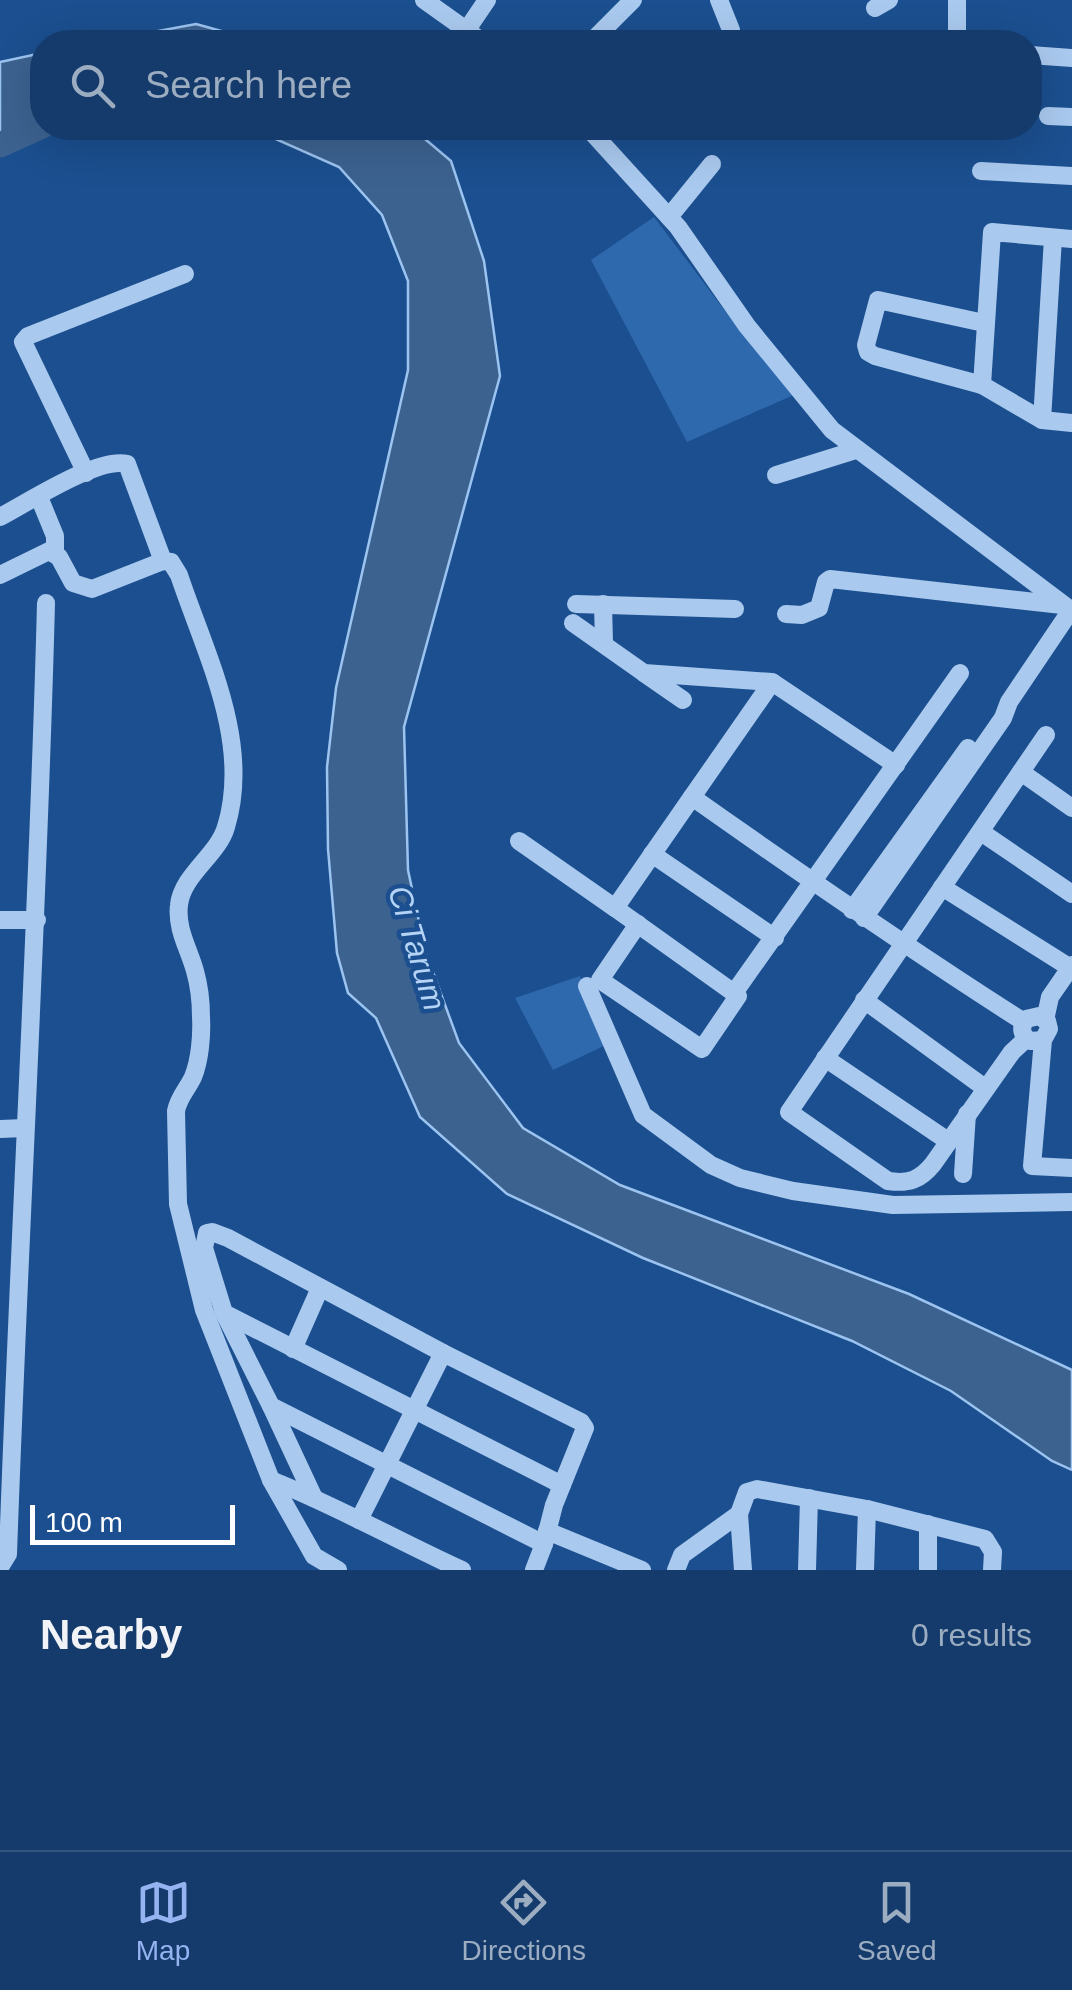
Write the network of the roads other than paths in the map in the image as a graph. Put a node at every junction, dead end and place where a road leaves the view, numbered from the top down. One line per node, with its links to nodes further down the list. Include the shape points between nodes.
1 (424, 0): 6 (street)
2 (487, 0): 7 (street)
3 (632, 0): 8 (street)
4 (719, 0): 9 (street)
5 (957, 0): 10 (street)
6 (465, 30)
7 (467, 30)
8 (603, 30)
9 (731, 30)
10 (956, 30)
11 (1042, 56): 12 (street)
12 (1072, 58)
13 (1048, 116): 14 (street)
14 (1072, 117)
15 (599, 140): 19 (street)
16 (712, 164): 19 (street)
17 (980, 171): 18 (street)
18 (1072, 176)
19 (669, 217): 26 (street, via 747,326)
20 (1063, 238): 22 (street, via 992,232); 24 (street)
21 (185, 274): 27 (street, via 23,342)
22 (984, 323): 23 (street); 23 (street, via 878,300 866,345 868,352)
23 (982, 385): 24 (street)
24 (1042, 420): 25 (street)
25 (1072, 423)
26 (856, 450): 28 (street); 37 (street)
27 (86, 473): 29 (street); 32 (street, via 127,464)
28 (776, 475)
29 (39, 496): 30 (street); 31 (street)
30 (0, 516)
31 (55, 553): 32 (street, via 73,582 92,590); 33 (street, via 42,552)
32 (163, 561): 84 (street, via 179,575 232,748 226,828 179,904 196,972 201,1036 193,1077 176,1111 178,1204 204,1310)
33 (0, 575)
34 (46, 603): 58 (street)
35 (603, 604): 36 (street); 39 (street); 39 (street, via 574,614)
36 (734, 609)
37 (1069, 609): 38 (street, via 830,579 819,608); 56 (street)
38 (786, 614)
39 (604, 644): 40 (street)
40 (644, 673): 42 (street); 42 (street, via 680,705)
41 (960, 673): 45 (street)
42 (700, 677): 43 (street)
43 (772, 682): 45 (street); 47 (street)
44 (1046, 735): 46 (street)
45 (896, 766): 52 (street)
46 (1021, 772): 48 (street); 49 (street)
47 (692, 797): 51 (street); 52 (street)
48 (1072, 808)
49 (981, 832): 53 (street); 54 (street)
50 (518, 841): 55 (street)
51 (652, 854): 55 (street); 60 (street)
52 (814, 883): 56 (street); 60 (street)
53 (942, 886): 61 (street); 62 (street)
54 (1072, 894)
55 (616, 908): 59 (street)
56 (858, 914): 61 (street)
57 (0, 920): 58 (street)
58 (37, 920): 70 (street)
59 (638, 924): 64 (street); 64 (street, via 600,980 702,1049)
60 (774, 938): 64 (street)
61 (901, 944): 65 (street); 66 (street)
62 (1071, 967): 66 (street)
63 (587, 986): 75 (street, via 643,1115 711,1166 794,1191 893,1205)
64 (734, 993)
65 (864, 1000): 67 (street); 68 (street)
66 (1035, 1027): 68 (street); 73 (street, via 1032,1166)
67 (825, 1058): 72 (street); 72 (street, via 781,1106 888,1181 917,1179)
68 (985, 1088): 69 (street)
69 (967, 1113): 72 (street); 74 (street)
70 (25, 1128): 71 (street); 78 (street)
71 (0, 1129)
72 (948, 1141)
73 (1072, 1168)
74 (963, 1174)
75 (1072, 1202)
76 (320, 1288): 77 (street, via 212,1232 204,1248); 79 (street); 80 (street)
77 (224, 1312): 79 (street); 81 (street)
78 (8, 1349): 93 (street, via 8,1554)
79 (293, 1349): 82 (street)
80 (443, 1353): 82 (street); 85 (street, via 581,1422 585,1435)
81 (271, 1406): 83 (street); 86 (street)
82 (415, 1408): 83 (street); 85 (street)
83 (388, 1465): 90 (street); 92 (street)
84 (272, 1480): 86 (street); 95 (street, via 314,1556)
85 (562, 1485): 92 (street)
86 (314, 1498): 90 (street)
87 (808, 1498): 88 (street); 89 (street, via 757,1489 747,1492); 100 (street)
88 (867, 1509): 91 (street); 101 (street)
89 (739, 1514): 98 (street, via 682,1555); 99 (street)
90 (360, 1520): 96 (street)
91 (928, 1524): 102 (street); 103 (street, via 985,1540 993,1552)
92 (546, 1538): 94 (street); 97 (street)
93 (0, 1568)
94 (633, 1569)
95 (338, 1570)
96 (462, 1570)
97 (534, 1570)
98 (676, 1570)
99 (744, 1570)
100 (807, 1570)
101 (865, 1570)
102 (928, 1570)
103 (992, 1570)

